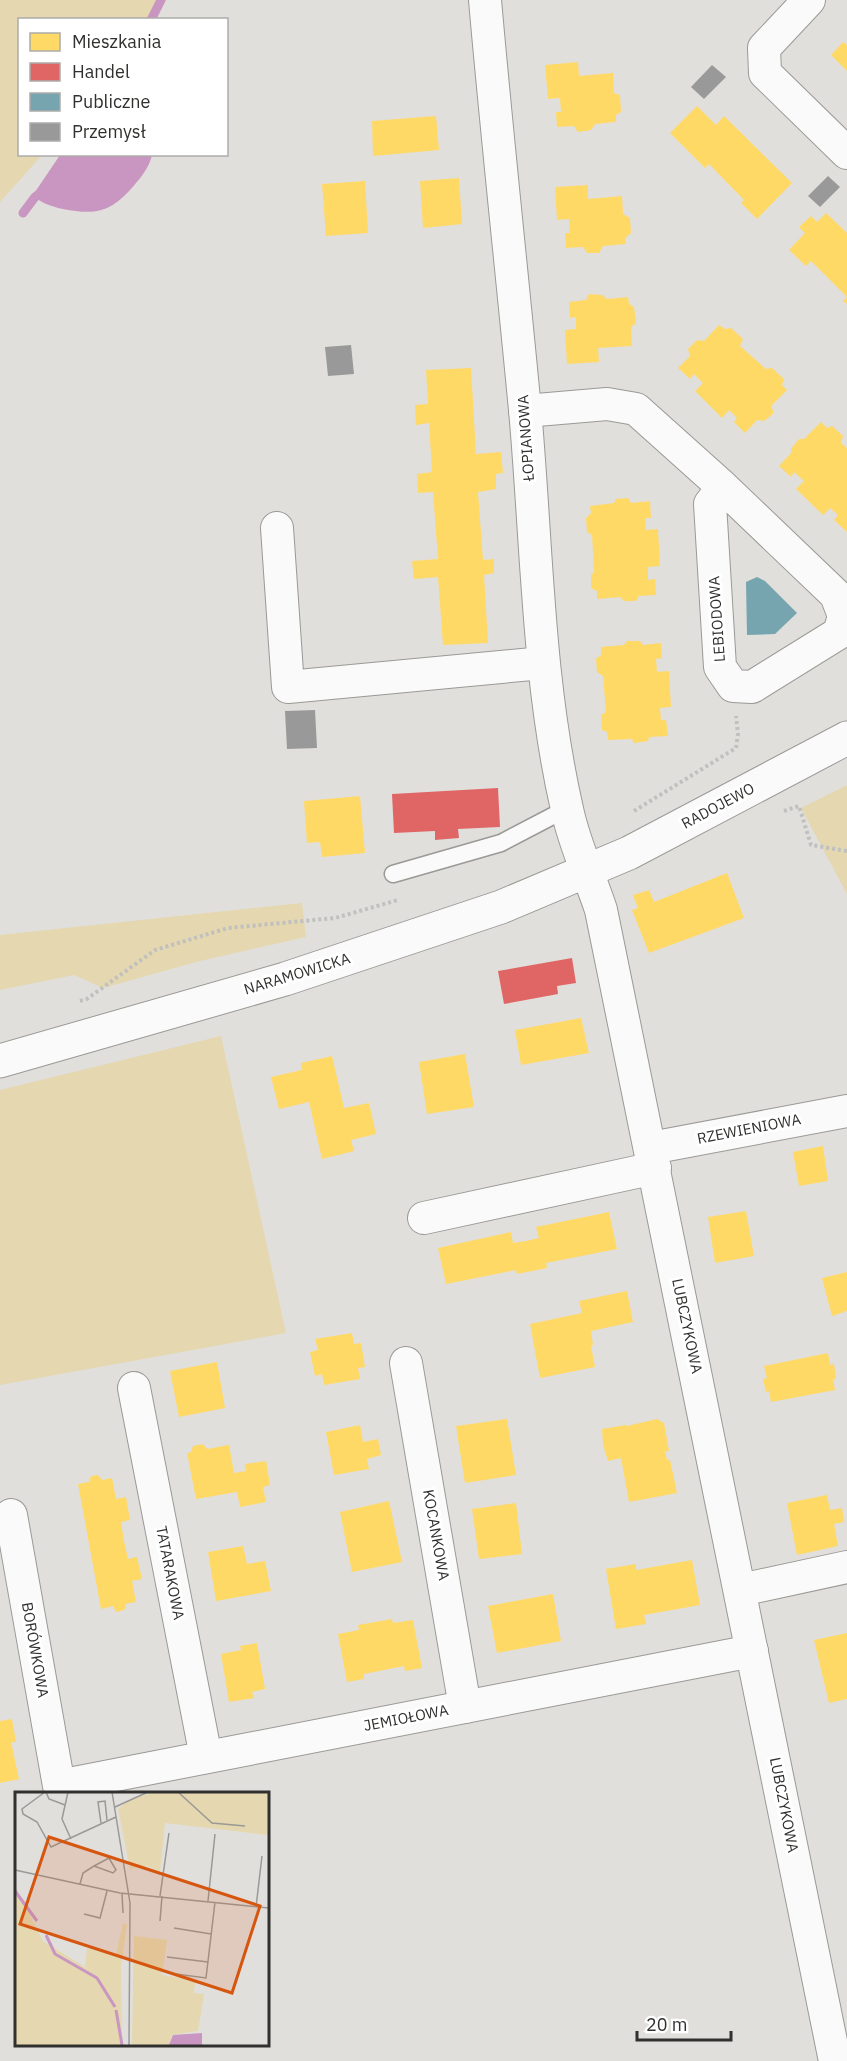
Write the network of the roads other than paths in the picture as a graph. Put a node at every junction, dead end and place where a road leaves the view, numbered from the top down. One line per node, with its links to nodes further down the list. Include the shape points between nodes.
1 (485, 0): 4 (street, ŁOPIANOWA)
2 (809, 0): 3 (street, via 764,48 765,73)
3 (847, 153)
4 (525, 411): 5 (street, LEBIODOWA, via 607,404 636,409); 7 (street, ŁOPIANOWA)
5 (723, 488): 5 (street, LEBIODOWA, via 836,595 844,616 839,633 752,687 733,686 720,667 710,504)
6 (277, 528): 7 (street, via 288,687)
7 (543, 663): 9 (street, ŁOPIANOWA)
8 (847, 738): 10 (street, RADOJEWO)
9 (566, 809): 10 (street, ŁOPIANOWA); 11 (lane, via 501,843)
10 (588, 871): 12 (street, NARAMOWICKA, via 469,918 285,979); 14 (street, LUBCZYKOWA, via 601,910)
11 (393, 874)
12 (0, 1061)
13 (847, 1111): 14 (street, RZEWIENIOWA)
14 (653, 1158): 15 (street); 20 (street, LUBCZYKOWA)
15 (424, 1218)
16 (406, 1363): 22 (street, KOCANKOWA)
17 (134, 1388): 23 (street, TATARAKOWA)
18 (11, 1515): 24 (street, BORÓWKOWA)
19 (847, 1568): 20 (street)
20 (740, 1590): 21 (street, LUBCZYKOWA)
21 (752, 1651): 22 (street, JEMIOŁOWA); 25 (street, LUBCZYKOWA)
22 (465, 1707): 23 (street, JEMIOŁOWA)
23 (206, 1757): 24 (street, JEMIOŁOWA)
24 (59, 1785)
25 (837, 2018): 26 (street, LUBCZYKOWA)
26 (835, 2061)

